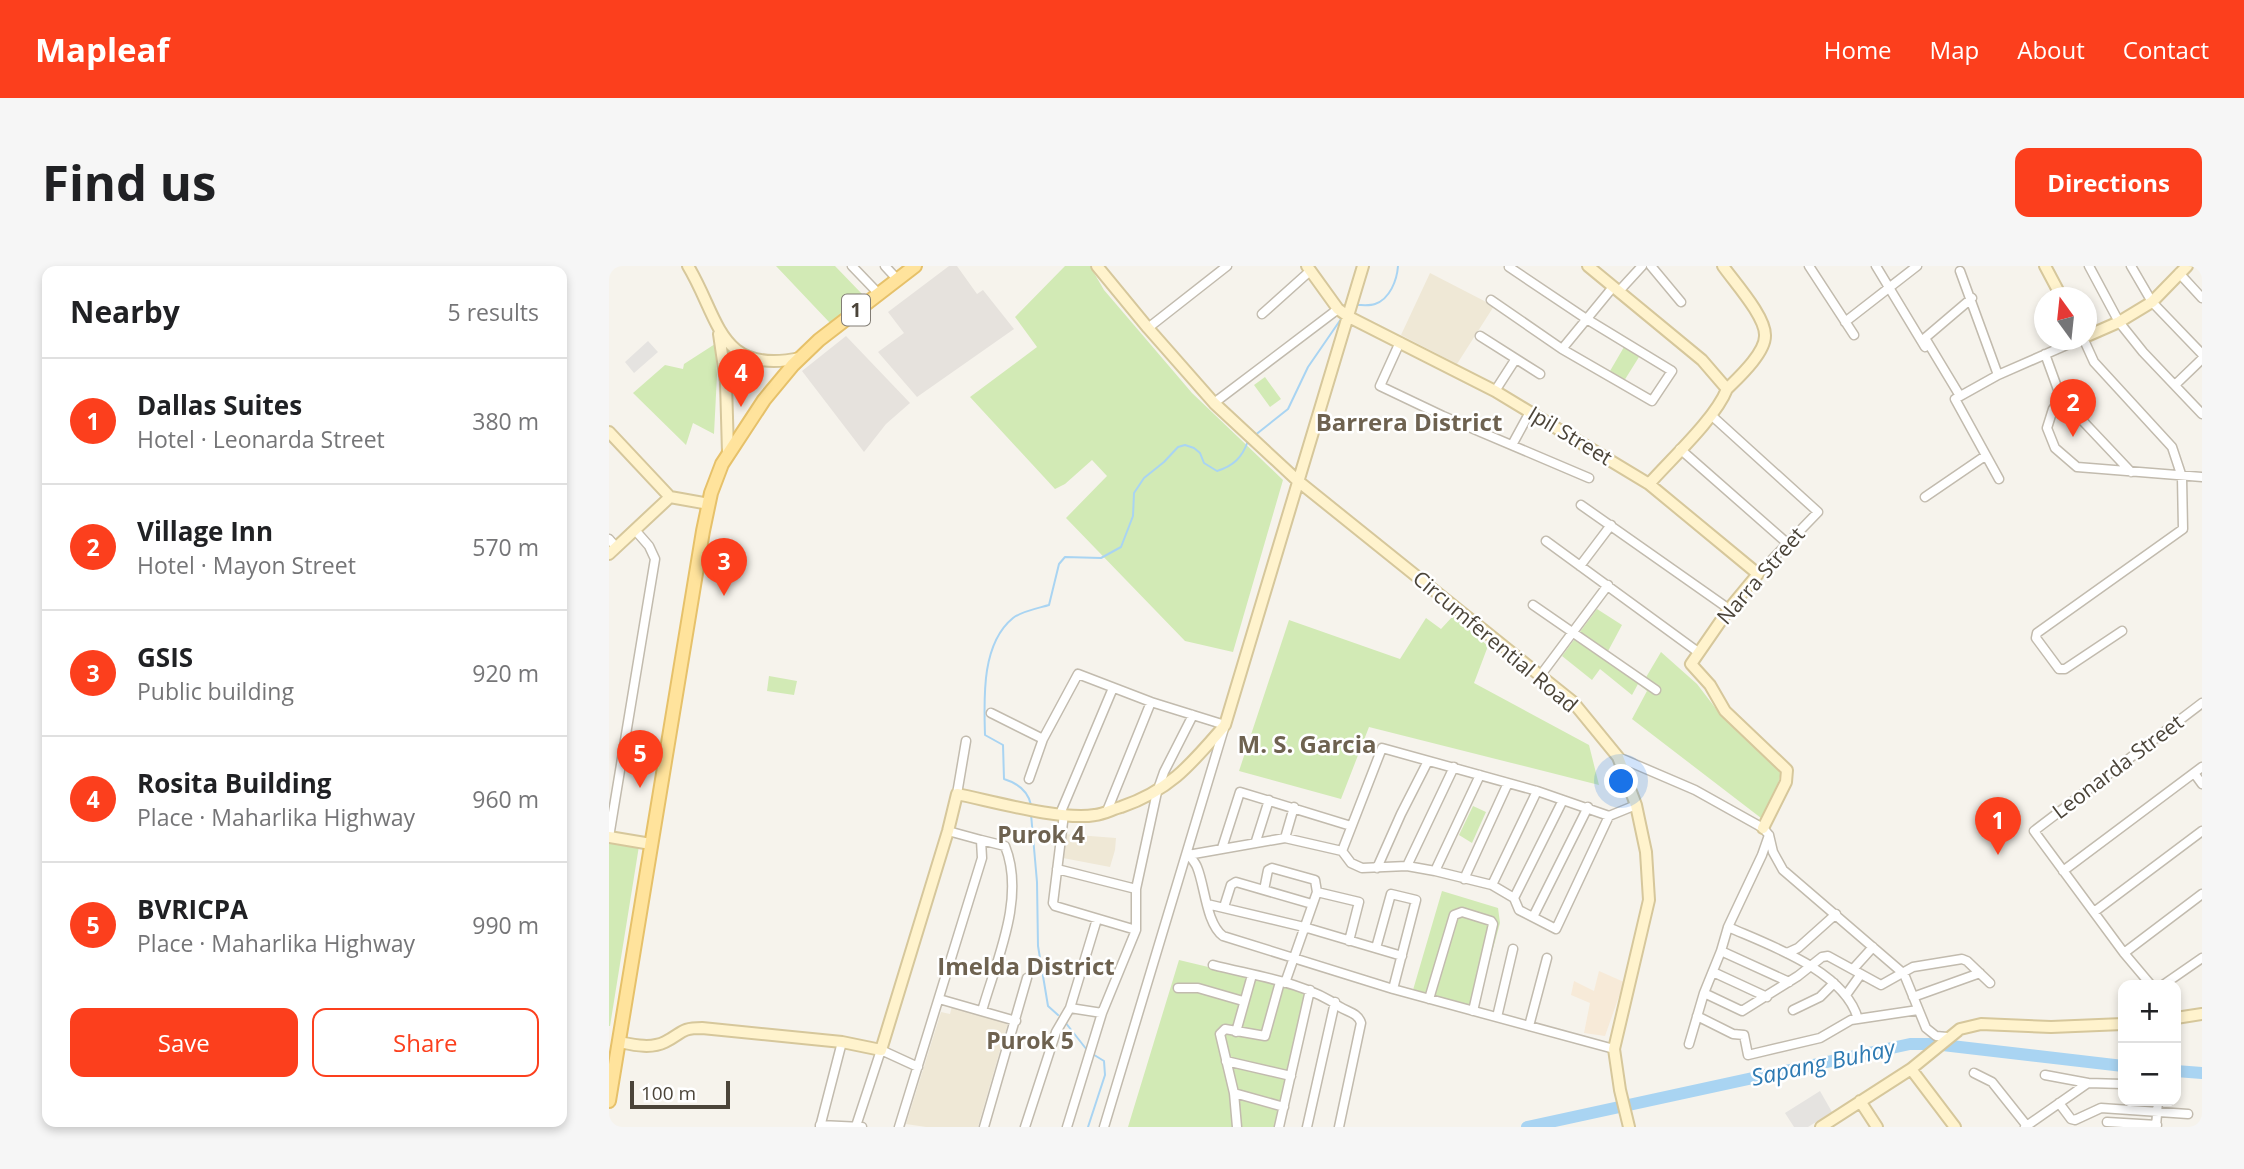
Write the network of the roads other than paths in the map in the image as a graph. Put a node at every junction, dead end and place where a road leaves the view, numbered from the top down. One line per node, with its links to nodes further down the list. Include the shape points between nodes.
1 (688, 266): 39 (street)
2 (852, 266): 26 (street)
3 (885, 266): 22 (street)
4 (915, 266): 22 (main road, 1)
5 (1227, 266): 38 (street)
6 (1363, 266): 34 (street)
7 (1588, 266): 24 (street)
8 (1642, 266): 24 (street)
9 (1651, 266): 30 (street)
10 (1723, 266): 55 (street, via 1763,322 1766,338 1750,366)
11 (1808, 266): 36 (street)
12 (1876, 266): 25 (street)
13 (1917, 266): 25 (street)
14 (2045, 266): 23 (street)
15 (2089, 266): 37 (street)
16 (2131, 266): 31 (street)
17 (1099, 267): 38 (street, Circumferential Road)
18 (1509, 267): 35 (street)
19 (1308, 269): 32 (street, Ipil Street); 33 (street)
20 (2183, 270): 28 (street); 31 (street)
21 (1960, 271): 27 (street)
22 (897, 279): 26 (main road, 1)
23 (2056, 287)
24 (1616, 288): 35 (street); 55 (street, via 1702,360)
25 (1890, 289): 36 (street); 53 (street)
26 (878, 293): 49 (main road, 1)
27 (1972, 298): 52 (street); 57 (street, via 1925,338)
28 (2202, 298)
29 (1491, 300): 44 (street)
30 (1681, 302)
31 (2152, 302): 37 (street); 48 (street)
32 (1338, 309): 34 (street, Ipil Street); 59 (street)
33 (1262, 314)
34 (1349, 317): 43 (street, Ipil Street); 73 (street)
35 (1585, 318): 44 (street); 44 (street, via 1672,371 1652,401)
36 (1845, 322): 41 (street)
37 (2119, 322): 40 (street); 54 (street)
38 (1148, 328): 59 (street, Circumferential Road)
39 (719, 331): 49 (street, via 732,347 751,358); 66 (street)
40 (2097, 332)
41 (1854, 335)
42 (1480, 336): 50 (street)
43 (1400, 342): 56 (street, Ipil Street); 64 (street, via 1380,386)
44 (1562, 349)
45 (2054, 350): 47 (street)
46 (2090, 350): 69 (street, via 2094,362 2172,447)
47 (2045, 354): 52 (street); 58 (street)
48 (2202, 357): 54 (street)
49 (800, 358): 66 (main road, 1)
50 (1515, 360): 51 (street); 56 (street)
51 (1540, 374)
52 (1998, 375): 57 (street)
53 (1942, 376)
54 (2176, 384): 61 (street)
55 (1727, 388): 62 (street)
56 (1495, 391): 60 (street, Ipil Street)
57 (1960, 396): 67 (street, via 1955,398)
58 (2061, 398): 68 (street); 68 (street, via 2047,428 2055,448 2077,467)
59 (1214, 403): 73 (street, Circumferential Road)
60 (1530, 412): 64 (street); 74 (street, Ipil Street)
61 (2202, 414)
62 (1711, 415): 65 (street); 82 (street, Narra Street, via 1818,512)
63 (609, 432): 76 (street)
64 (1512, 444): 71 (street)
65 (1680, 449): 74 (street); 82 (street)
66 (728, 453): 77 (main road, 1)
67 (1985, 456): 72 (street); 75 (street)
68 (2131, 472): 69 (street)
69 (2181, 475): 70 (street); 89 (street, via 2183,529 2036,633 2036,638 2059,669 2065,669)
70 (2202, 477)
71 (1589, 478)
72 (1999, 479)
73 (1298, 481): 92 (street, Circumferential Road); 99 (street)
74 (1649, 484): 85 (street, Ipil Street)
75 (1925, 497)
76 (670, 498): 77 (street); 80 (street)
77 (709, 504): 130 (main road, 1)
78 (1581, 505): 79 (street)
79 (1611, 525): 84 (street); 88 (street)
80 (635, 530): 83 (street); 126 (street, via 655,559)
81 (1546, 541): 84 (street)
82 (1787, 543): 85 (street, Narra Street)
83 (611, 547)
84 (1580, 566): 86 (street)
85 (1758, 574): 88 (street, Narra Street)
86 (1608, 585): 90 (street); 91 (street)
87 (1533, 605): 90 (street)
88 (1728, 609): 91 (street, Narra Street)
89 (2122, 631)
90 (1573, 632): 92 (street); 94 (street)
91 (1698, 652): 125 (street, via 1691,664 1725,711 1787,770)
92 (1540, 677): 102 (street, Circumferential Road, via 1573,702)
93 (1113, 688): 95 (street); 100 (street, via 1078,674); 120 (street)
94 (1656, 690)
95 (1151, 702): 98 (street); 119 (street)
96 (2200, 708): 138 (street, Leonarda Street, via 2034,831)
97 (991, 713): 100 (street)
98 (1192, 715): 99 (street); 112 (street)
99 (1225, 725): 112 (street, via 1187,768); 133 (street)
100 (1043, 739): 108 (street)
101 (966, 741): 113 (street)
102 (1618, 757): 116 (street, Circumferential Road); 125 (street, via 1695,790)
103 (1428, 761): 104 (street); 122 (street, via 1382,748); 135 (street)
104 (1454, 767): 107 (street); 134 (street)
105 (2202, 767): 106 (street)
106 (2194, 773): 110 (street); 138 (street)
107 (1480, 775): 109 (street); 137 (street)
108 (1029, 779)
109 (1508, 783): 111 (street); 139 (street)
110 (2202, 784)
111 (1537, 791): 115 (street); 140 (street)
112 (1157, 792): 119 (street); 141 (street)
113 (957, 794): 120 (street); 123 (street)
114 (1269, 800): 117 (street); 129 (street); 131 (street, via 1240,792)
115 (1563, 800): 118 (street); 145 (street)
116 (1636, 804): 121 (street); 211 (street, Circumferential Road, via 1646,852 1649,901)
117 (1294, 807): 122 (street); 127 (street)
118 (1588, 807): 121 (street); 151 (street)
119 (1107, 811): 120 (street)
120 (1062, 814): 136 (street)
121 (1609, 816): 151 (street, via 1556,929)
122 (1351, 826): 132 (street)
123 (948, 831): 128 (street); 212 (street)
124 (2202, 831): 149 (street)
125 (1766, 832): 150 (street, via 1783,870); 154 (street, via 1762,855)
126 (609, 837): 130 (street)
127 (1285, 838): 129 (street); 132 (street)
128 (981, 840): 188 (street, via 980,870); 195 (street, via 1005,846 1013,886)
129 (1256, 841): 131 (street)
130 (651, 844): 208 (main road, 1)
131 (1222, 848): 133 (street)
132 (1342, 851): 135 (street, via 1361,868)
133 (1188, 854): 146 (street, via 1197,865); 240 (street)
134 (1407, 866): 135 (street); 137 (street)
135 (1377, 868)
136 (1057, 869): 141 (street); 152 (street, via 1055,906)
137 (1435, 870): 139 (street)
138 (2063, 871): 149 (street)
139 (1464, 878): 140 (street)
140 (1492, 885): 145 (street)
141 (1136, 889): 155 (street)
142 (1264, 890): 143 (street, via 1272,867 1315,880); 147 (street); 148 (street, via 1233,882)
143 (1317, 892): 147 (street); 156 (street, via 1359,902)
144 (2202, 894): 162 (street)
145 (1514, 898): 151 (street, via 1519,910)
146 (1207, 904): 148 (street); 164 (street, via 1219,934)
147 (1312, 904): 153 (street)
148 (1224, 906): 153 (street)
149 (2094, 912): 162 (street)
150 (1836, 914): 157 (street); 161 (street)
151 (1533, 917)
152 (1097, 919): 155 (street); 192 (street)
153 (1304, 927): 156 (street); 164 (street)
154 (1728, 927): 160 (street); 161 (street)
155 (1136, 930): 197 (street)
156 (1349, 941): 158 (street)
157 (1873, 947): 169 (street); 172 (street)
158 (1376, 948): 163 (street); 163 (street, via 1391,894 1414,899)
159 (1513, 949): 200 (street)
160 (1721, 951): 170 (street); 177 (street)
161 (1787, 953): 168 (street)
162 (2124, 953): 175 (street)
163 (1402, 956): 182 (street)
164 (1293, 957): 179 (street); 182 (street)
165 (1547, 958): 205 (street)
166 (2202, 958): 176 (street)
167 (1213, 965): 173 (street)
168 (1809, 967): 169 (street, via 1828,956); 177 (street); 180 (street)
169 (1858, 971): 172 (street, via 1881,985); 185 (street)
170 (1713, 972): 184 (street); 186 (street)
171 (1980, 973): 172 (street, via 1962,959 1913,967); 178 (street); 187 (street)
172 (1904, 974): 187 (street)
173 (1252, 975): 179 (street); 190 (street)
174 (1027, 978): 203 (street)
175 (2147, 980)
176 (2170, 980)
177 (1789, 982): 186 (street)
178 (1990, 982)
179 (1282, 983): 183 (street); 206 (street, via 1265,1036)
180 (1834, 983): 185 (street); 193 (street, via 1820,998)
181 (1178, 988): 190 (street, via 1198,988)
182 (1393, 989): 189 (street)
183 (1310, 990): 191 (street); 218 (street)
184 (1704, 993): 186 (street, via 1742,1012); 199 (street)
185 (1846, 995): 202 (street)
186 (1767, 997)
187 (1913, 998): 194 (street)
188 (939, 999): 195 (street); 214 (street)
189 (1429, 999): 196 (street); 196 (street, via 1454,915 1462,912 1493,924)
190 (1243, 1001): 206 (street)
191 (1335, 1002): 243 (street); 244 (street, via 1361,1023)
192 (1070, 1007): 197 (street); 238 (street, via 1056,1032)
193 (1793, 1010)
194 (1918, 1010): 202 (street); 207 (street, via 1926,1028)
195 (982, 1011): 203 (street)
196 (1473, 1011): 200 (street)
197 (1102, 1013): 239 (street)
198 (2202, 1014): 201 (street)
199 (1696, 1016): 202 (street, via 1744,1035 1748,1055 1820,1038); 210 (street)
200 (1497, 1017): 205 (street)
201 (2181, 1017)
202 (1858, 1019)
203 (1016, 1021): 237 (street)
204 (2118, 1024): 207 (street, via 1981,1024)
205 (1529, 1026): 211 (street)
206 (1235, 1032): 213 (street, via 1225,1029 1220,1034)
207 (1945, 1039): 215 (street)
208 (619, 1042): 209 (street, via 653,1046 686,1028); 222 (main road, 1)
209 (842, 1042): 212 (street); 231 (street)
210 (1689, 1044)
211 (1614, 1049): 230 (street, Circumferential Road)
212 (881, 1050): 214 (street); 232 (street)
213 (1226, 1061): 218 (street); 221 (street)
214 (918, 1067): 236 (street)
215 (1911, 1069): 223 (street); 247 (street)
216 (1974, 1073): 233 (street, via 1992,1082)
217 (2045, 1075): 219 (street)
218 (1291, 1076): 226 (street)
219 (2088, 1083): 220 (street); 224 (street)
220 (2118, 1084)
221 (1234, 1093): 226 (street); 241 (street)
222 (610, 1095)
223 (1860, 1101): 245 (street); 246 (street)
224 (2059, 1103): 227 (street, via 2075,1120 2101,1108); 233 (street)
225 (2158, 1106): 227 (street)
226 (1284, 1107): 242 (street)
227 (2159, 1111): 228 (street); 234 (street)
228 (2188, 1114)
229 (2106, 1122): 234 (street)
230 (1628, 1124)
231 (820, 1126): 232 (street)
232 (856, 1126): 235 (street)
233 (2026, 1126)
234 (2157, 1126)
235 (862, 1127)
236 (899, 1127)
237 (984, 1127)
238 (1025, 1127)
239 (1067, 1127)
240 (1104, 1127)
241 (1237, 1127)
242 (1279, 1127)
243 (1307, 1127)
244 (1339, 1127)
245 (1821, 1127)
246 (1877, 1127)
247 (1955, 1127)

